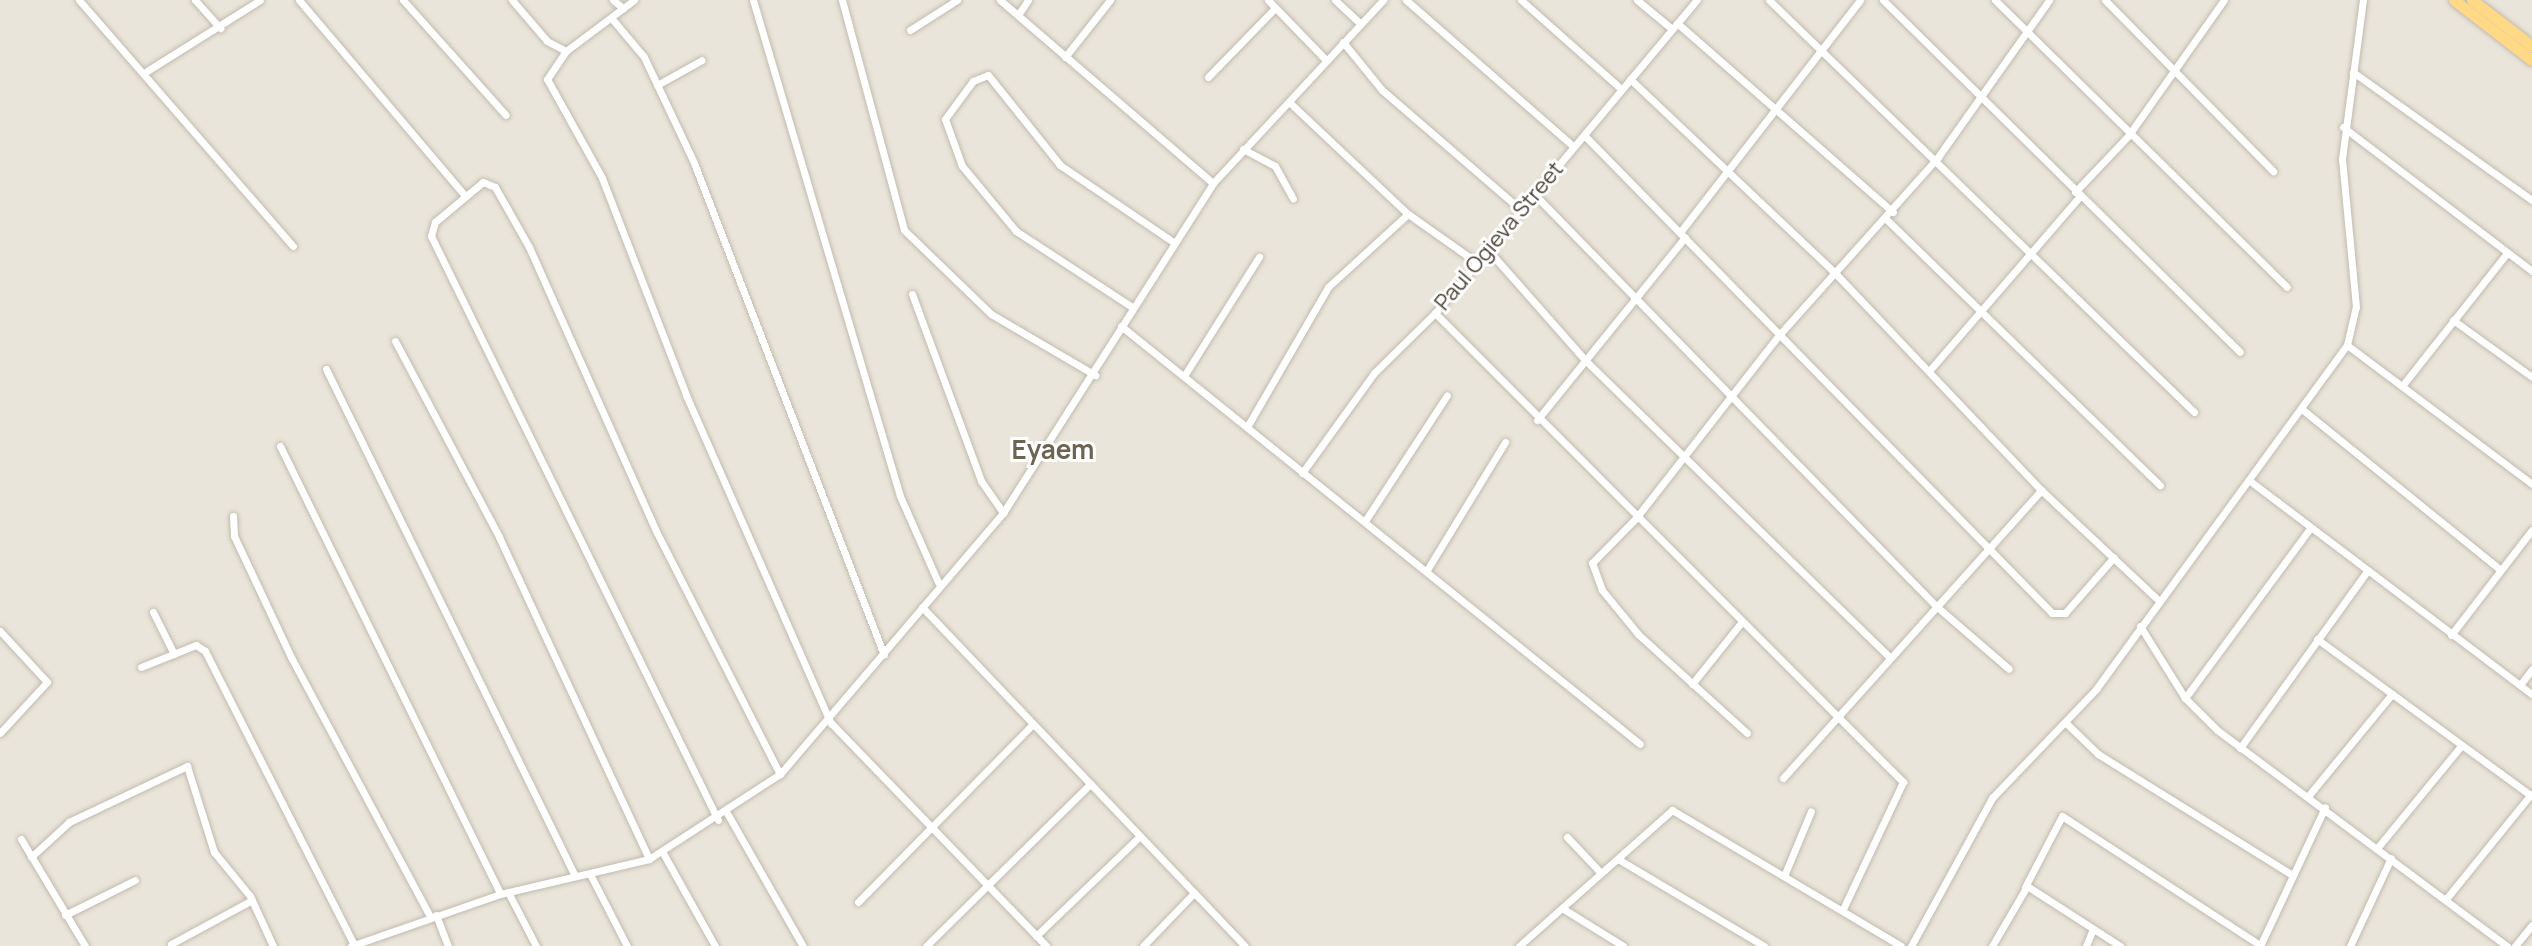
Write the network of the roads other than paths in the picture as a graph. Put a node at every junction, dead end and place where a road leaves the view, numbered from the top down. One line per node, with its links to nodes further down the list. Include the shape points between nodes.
1 (79, 0): 50 (street)
2 (195, 0): 38 (street)
3 (260, 0): 38 (street)
4 (299, 0): 70 (street)
5 (403, 0): 59 (street)
6 (512, 0): 44 (street, via 547,41)
7 (613, 0): 32 (street)
8 (634, 0): 32 (street)
9 (753, 0): 132 (street, via 900,496)
10 (842, 0): 103 (street, via 904,230 991,314)
11 (957, 0): 39 (street)
12 (1000, 0): 34 (street)
13 (1028, 0): 34 (street)
14 (1110, 0): 45 (street)
15 (1268, 0): 33 (street)
16 (1335, 0): 36 (street)
17 (1383, 0): 36 (street)
18 (1406, 0): 63 (street)
19 (1521, 0): 55 (street)
20 (1637, 0): 37 (street)
21 (1697, 0): 37 (street, Paul Ogieva Street)
22 (1769, 0): 43 (street)
23 (1860, 0): 43 (street)
24 (1883, 0): 56 (street)
25 (1995, 0): 40 (street)
26 (2049, 0): 40 (street)
27 (2105, 0): 49 (street)
28 (2224, 0): 49 (street)
29 (2363, 0): 51 (street)
30 (2454, 0): 48 (highway)
31 (2472, 0): 42 (highway)
32 (623, 8): 35 (street)
33 (1275, 8): 46 (street); 52 (street)
34 (1018, 15): 45 (street)
35 (613, 20): 44 (street); 54 (street)
36 (1361, 24): 41 (street)
37 (1675, 26): 53 (street, Paul Ogieva Street); 58 (street)
38 (220, 28): 50 (street)
39 (910, 30)
40 (2028, 32): 56 (street); 62 (street)
41 (1343, 42): 46 (street); 74 (street, via 1382,90)
42 (2532, 46)
43 (1822, 50): 58 (street); 65 (street)
44 (566, 51): 154 (street, via 547,79 602,178 686,395)
45 (1065, 57): 68 (street)
46 (1325, 59): 57 (street)
47 (702, 60): 54 (street)
48 (2532, 60)
49 (2172, 68): 62 (street); 66 (street)
50 (147, 71): 80 (street)
51 (2353, 72): 60 (street); 73 (street)
52 (1208, 77)
53 (1630, 79): 55 (street, Paul Ogieva Street); 67 (street)
54 (657, 85): 143 (street)
55 (1620, 88): 61 (street, Paul Ogieva Street)
56 (1980, 95): 65 (street); 69 (street)
57 (1289, 102): 64 (street); 76 (street)
58 (1774, 109): 67 (street); 75 (street)
59 (506, 115)
60 (2343, 127): 83 (street); 98 (street, via 2343,198 2356,307)
61 (1584, 135): 63 (street, Paul Ogieva Street); 78 (street)
62 (2128, 136): 69 (street); 88 (street)
63 (1573, 146): 71 (street, Paul Ogieva Street)
64 (1243, 149): 68 (street); 72 (street, via 1275,166)
65 (1938, 157): 75 (street); 82 (street)
66 (2273, 171)
67 (1730, 174): 78 (street); 87 (street)
68 (1213, 183): 79 (street)
69 (2077, 194): 82 (street); 99 (street)
70 (465, 196): 162 (street, via 489,183 529,247 656,531); 170 (street, via 435,222 431,236)
71 (1536, 196): 74 (street, Paul Ogieva Street); 90 (street)
72 (1293, 198)
73 (2532, 200)
74 (1522, 211): 81 (street, Paul Ogieva Street)
75 (1893, 212): 77 (street)
76 (1408, 214): 85 (street); 112 (street, via 1328,287)
77 (1886, 219): 87 (street); 93 (street)
78 (1683, 234): 90 (street); 96 (street)
79 (1172, 241): 91 (street); 91 (street, via 1060,165 988,75 973,81 945,119 962,166 1016,231)
80 (293, 246)
81 (1489, 251): 85 (street, Paul Ogieva Street); 100 (street)
82 (2031, 252): 93 (street); 110 (street)
83 (2507, 253): 86 (street); 94 (street)
84 (1259, 257): 104 (street)
85 (1476, 262): 92 (street, Paul Ogieva Street)
86 (2532, 271)
87 (1836, 274): 96 (street); 102 (street)
88 (2287, 287)
89 (912, 294): 121 (street, via 981,481)
90 (1637, 301): 100 (street); 107 (street)
91 (1132, 307): 95 (street)
92 (1435, 313): 111 (street); 116 (street, Paul Ogieva Street, via 1374,373)
93 (1982, 313): 102 (street); 119 (street)
94 (2453, 320): 105 (street); 106 (street)
95 (1121, 326): 103 (street); 104 (street)
96 (1779, 335): 107 (street); 127 (street, via 1904,456)
97 (395, 341): 179 (street, via 499,537)
98 (2347, 345): 106 (street); 109 (street)
99 (2240, 352)
100 (1586, 361): 111 (street); 115 (street)
101 (326, 369): 183 (street)
102 (1929, 371): 120 (street)
103 (1095, 375): 121 (street)
104 (1184, 376): 112 (street)
105 (2532, 377)
106 (2402, 386): 118 (street)
107 (1733, 394): 115 (street); 134 (street)
108 (1447, 395): 124 (street)
109 (2303, 410): 117 (street); 129 (street)
110 (2194, 412)
111 (1537, 420): 123 (street)
112 (1247, 427): 116 (street)
113 (1505, 442): 130 (street)
114 (280, 446): 189 (street)
115 (1683, 456): 123 (street); 144 (street)
116 (1302, 473): 124 (street)
117 (2250, 481): 125 (street); 133 (street)
118 (2532, 484)
119 (2160, 485)
120 (2041, 490): 127 (street); 128 (street)
121 (1003, 513): 132 (street)
122 (233, 516): 197 (street, via 234,536 292,659)
123 (1636, 518): 137 (street); 148 (street, via 1599,555 1592,574 1638,634)
124 (1365, 521): 130 (street)
125 (2311, 527): 131 (street); 152 (street)
126 (2532, 530): 129 (street)
127 (1987, 552): 128 (street, via 2060,616); 134 (street)
128 (2114, 557): 133 (street)
129 (2499, 569): 140 (street)
130 (1427, 570): 159 (street)
131 (2368, 570): 140 (street); 141 (street)
132 (938, 582): 135 (street)
133 (2156, 598): 138 (street)
134 (1936, 606): 144 (street); 146 (street)
135 (922, 607): 143 (street); 156 (street)
136 (153, 612): 142 (street)
137 (1740, 624): 148 (street); 153 (street)
138 (2140, 626): 152 (street); 155 (street)
139 (0, 631): 157 (street, via 47,682)
140 (2451, 635): 149 (street)
141 (2317, 639): 150 (street); 161 (street)
142 (174, 654): 145 (street); 202 (street, via 196,645 205,651)
143 (884, 655): 154 (street)
144 (1889, 657): 153 (street)
145 (141, 667)
146 (2009, 669)
147 (2532, 669): 149 (street)
148 (1692, 684): 158 (street)
149 (2520, 685): 151 (street)
150 (2392, 694): 160 (street); 166 (street)
151 (2532, 694)
152 (2185, 698): 161 (street)
153 (1834, 719): 163 (street); 194 (street, via 1904,787)
154 (831, 723): 162 (street); 171 (street)
155 (2066, 723): 182 (street, via 2098,754); 218 (street, via 1992,798)
156 (1032, 725): 164 (street); 171 (street)
157 (0, 733)
158 (1747, 733)
159 (1640, 744)
160 (2461, 746): 165 (street); 175 (street)
161 (2240, 748): 166 (street)
162 (780, 774): 169 (street)
163 (1783, 778)
164 (1090, 784): 172 (street); 187 (street)
165 (2531, 793): 191 (street)
166 (2309, 795): 167 (street)
167 (2325, 807): 175 (street); 182 (street)
168 (1811, 811): 185 (street)
169 (727, 813): 170 (street); 210 (street)
170 (718, 820): 176 (street)
171 (932, 827): 187 (street); 193 (street)
172 (1140, 836): 190 (street); 200 (street)
173 (1567, 837): 181 (street)
174 (21, 839): 177 (street)
175 (2378, 847): 178 (street)
176 (663, 853): 179 (street); 209 (street)
177 (31, 857): 192 (street, via 69,822 187,766 214,852); 196 (street)
178 (2391, 858): 191 (street); 222 (street)
179 (649, 859): 184 (street)
180 (1618, 859): 181 (street); 185 (street, via 1672,810); 216 (street)
181 (1600, 872): 195 (street)
182 (2291, 874): 203 (street)
183 (575, 876): 184 (street); 189 (street)
184 (591, 876): 208 (street)
185 (1784, 876): 194 (street)
186 (135, 880): 196 (street)
187 (985, 883): 200 (street); 211 (street)
188 (2025, 887): 199 (street); 203 (street, via 2058,819 2068,818); 219 (street)
189 (504, 893): 197 (street); 207 (street)
190 (1194, 893): 212 (street); 213 (street)
191 (2446, 899): 223 (street)
192 (252, 900): 201 (street); 205 (street)
193 (858, 902)
194 (1844, 907): 217 (street)
195 (1562, 908): 214 (street); 215 (street)
196 (65, 915): 204 (street)
197 (433, 916): 202 (street); 206 (street)
198 (2532, 925): 224 (street)
199 (2093, 929): 220 (street); 221 (street)
200 (1039, 942)
201 (171, 944)
202 (353, 945)
203 (2260, 945)
204 (85, 946)
205 (273, 946)
206 (448, 946)
207 (536, 946)
208 (627, 946)
209 (715, 946)
210 (803, 946)
211 (926, 946)
212 (1143, 946)
213 (1245, 946)
214 (1519, 946)
215 (1623, 946)
216 (1764, 946)
217 (1901, 946)
218 (1911, 946)
219 (1992, 946)
220 (2086, 946)
221 (2120, 946)
222 (2350, 946)
223 (2507, 946)
224 (2515, 946)

